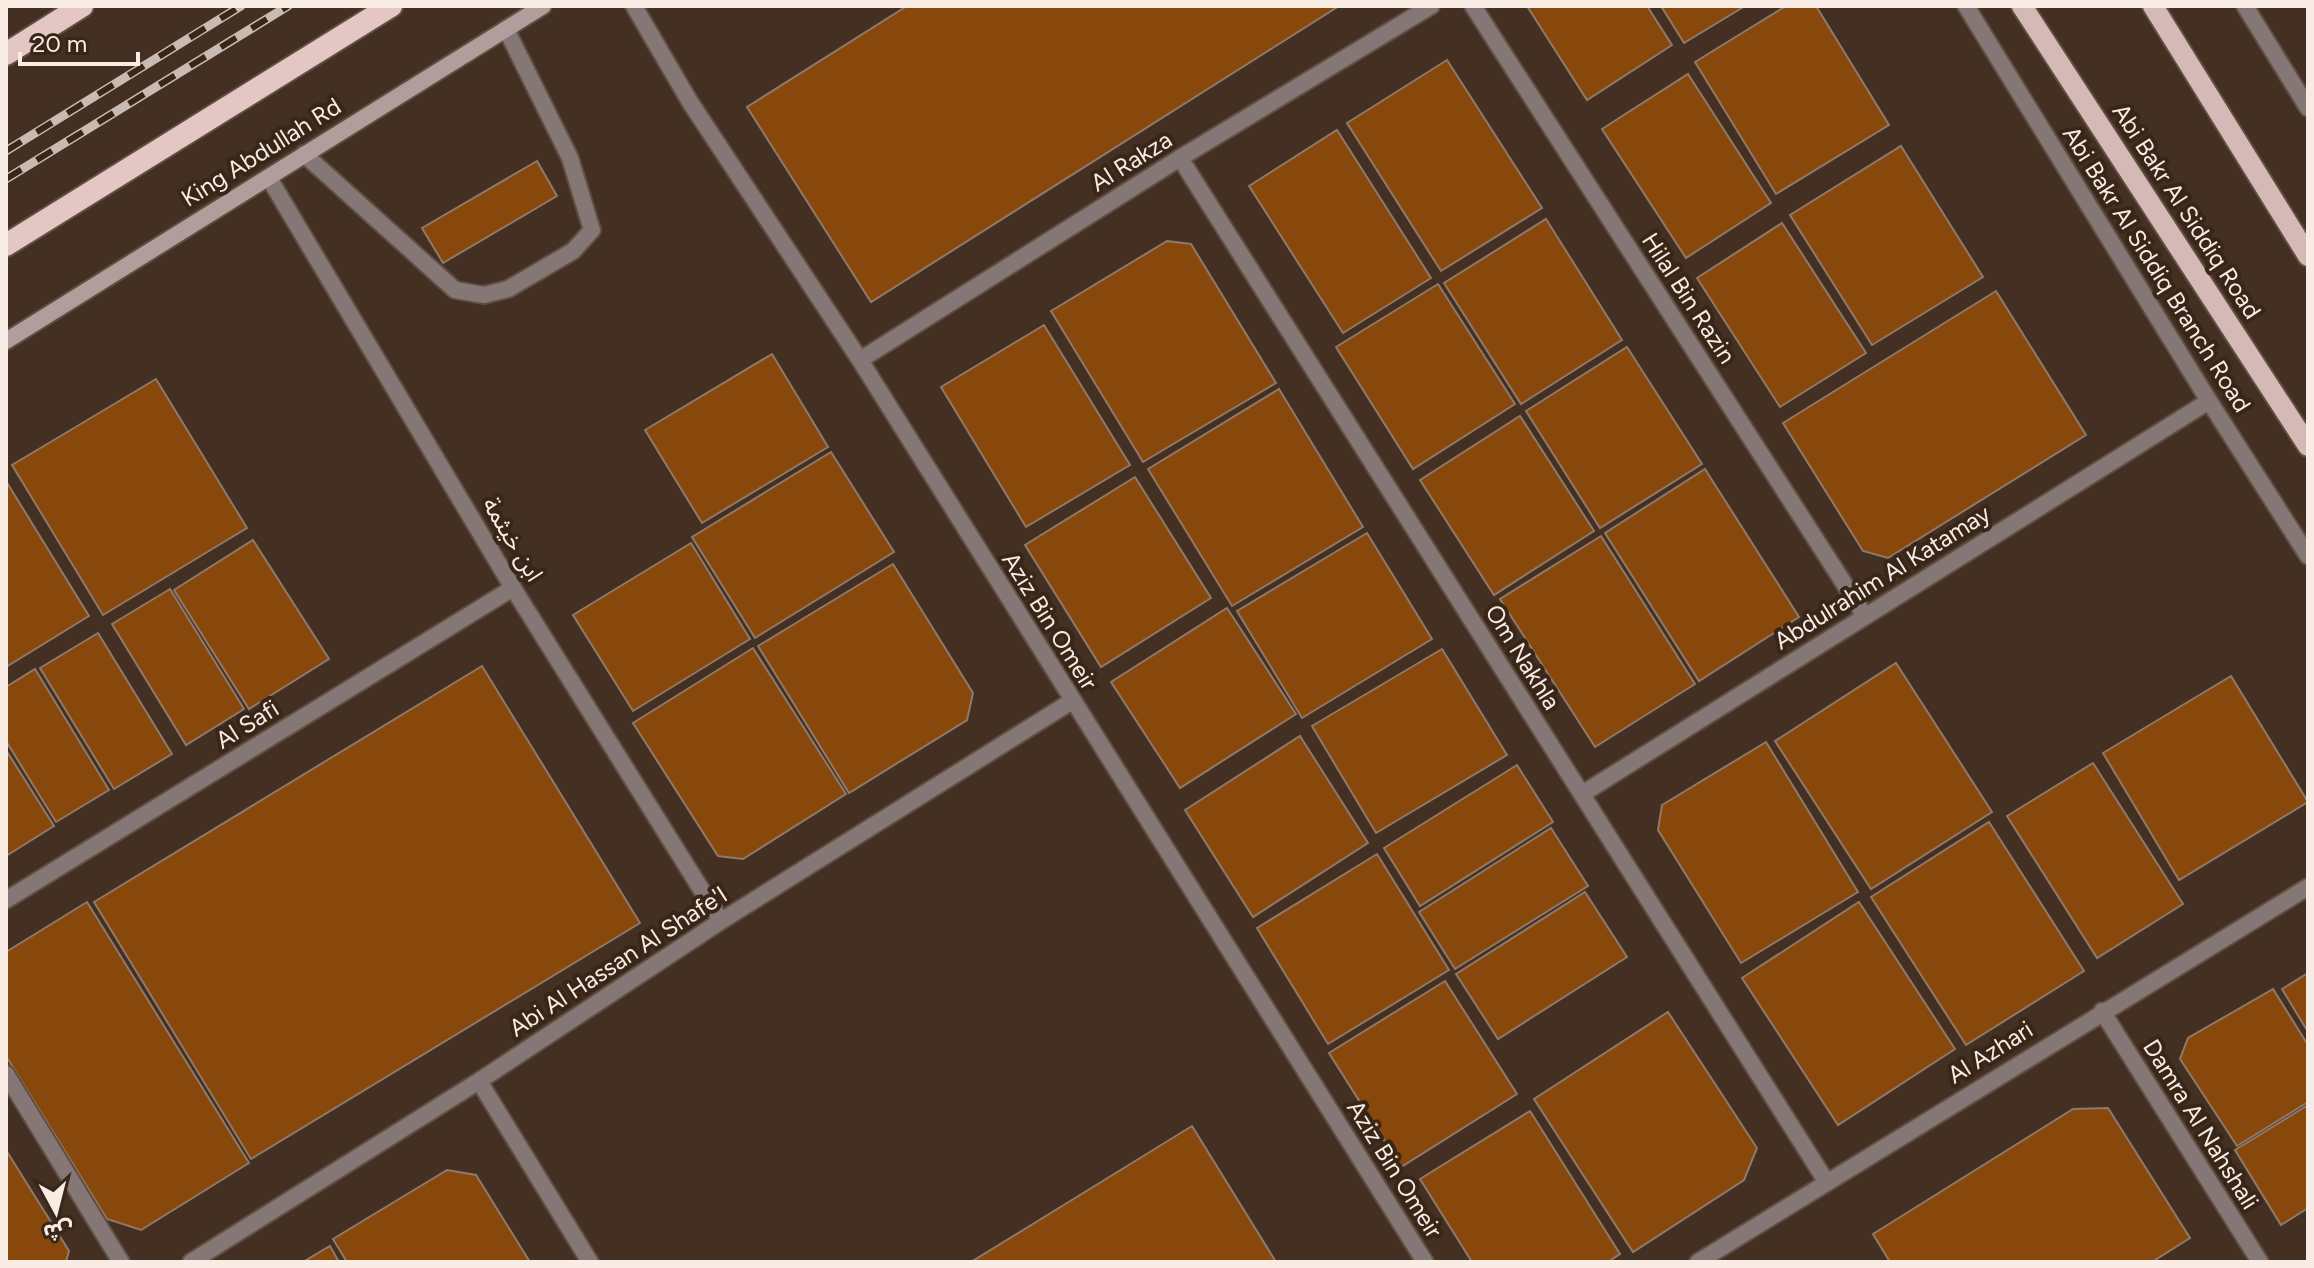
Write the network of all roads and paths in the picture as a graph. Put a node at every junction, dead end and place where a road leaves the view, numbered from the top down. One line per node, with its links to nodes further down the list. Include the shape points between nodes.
1 (82, 6): 12 (highway)
2 (391, 6): 17 (highway)
3 (543, 6): 11 (main road, King Abdullah Rd)
4 (634, 6): 20 (street, Aziz Bin Omeir, via 690,102)
5 (1431, 6): 15 (street, Al Rakza)
6 (1473, 6): 25 (street, Hilal Bin Razin)
7 (1966, 6): 21 (street, Abi Bakr Al Siddiq Branch Road)
8 (2022, 6): 22 (main road, Abi Bakr Al Siddiq Road)
9 (2153, 6): 18 (main road)
10 (2245, 6): 13 (street)
11 (506, 29): 14 (main road, King Abdullah Rd); 14 (street, via 570,158 583,198 592,230 573,251 508,289 484,295 455,290)
12 (6, 54)
13 (2308, 108)
14 (304, 154): 16 (main road, King Abdullah Rd)
15 (1180, 158): 20 (street, Al Rakza); 27 (street, Om Nakhla)
16 (269, 178): 19 (main road, King Abdullah Rd); 24 (street, ابن خيثمة)
17 (6, 245)
18 (2308, 256)
19 (6, 341)
20 (860, 360): 26 (street, Aziz Bin Omeir)
21 (2209, 401): 23 (street, Abi Bakr Al Siddiq Branch Road); 25 (street, Abdulrahim Al Katamay)
22 (2308, 446)
23 (2308, 556)
24 (513, 588): 29 (street, Al Safi); 30 (street, ابن خيثمة)
25 (1865, 616): 27 (street, Abdulrahim Al Katamay)
26 (1072, 701): 30 (street, Abi Al Hassan Al Shafe'I); 38 (street, Aziz Bin Omeir)
27 (1582, 794): 34 (street, Om Nakhla)
28 (2308, 887): 31 (street, Al Azhari)
29 (6, 900)
30 (721, 921): 33 (street, Abi Al Hassan Al Shafe'I)
31 (2102, 1011): 34 (street, Al Azhari); 40 (street, Damra Al Nahshali)
32 (6, 1074): 35 (street)
33 (479, 1081): 36 (street, Abi Al Hassan Al Shafe'I); 37 (street)
34 (1826, 1181): 39 (street, Al Azhari)
35 (121, 1262)
36 (191, 1262)
37 (590, 1262)
38 (1425, 1262)
39 (1698, 1262)
40 (2260, 1262)

